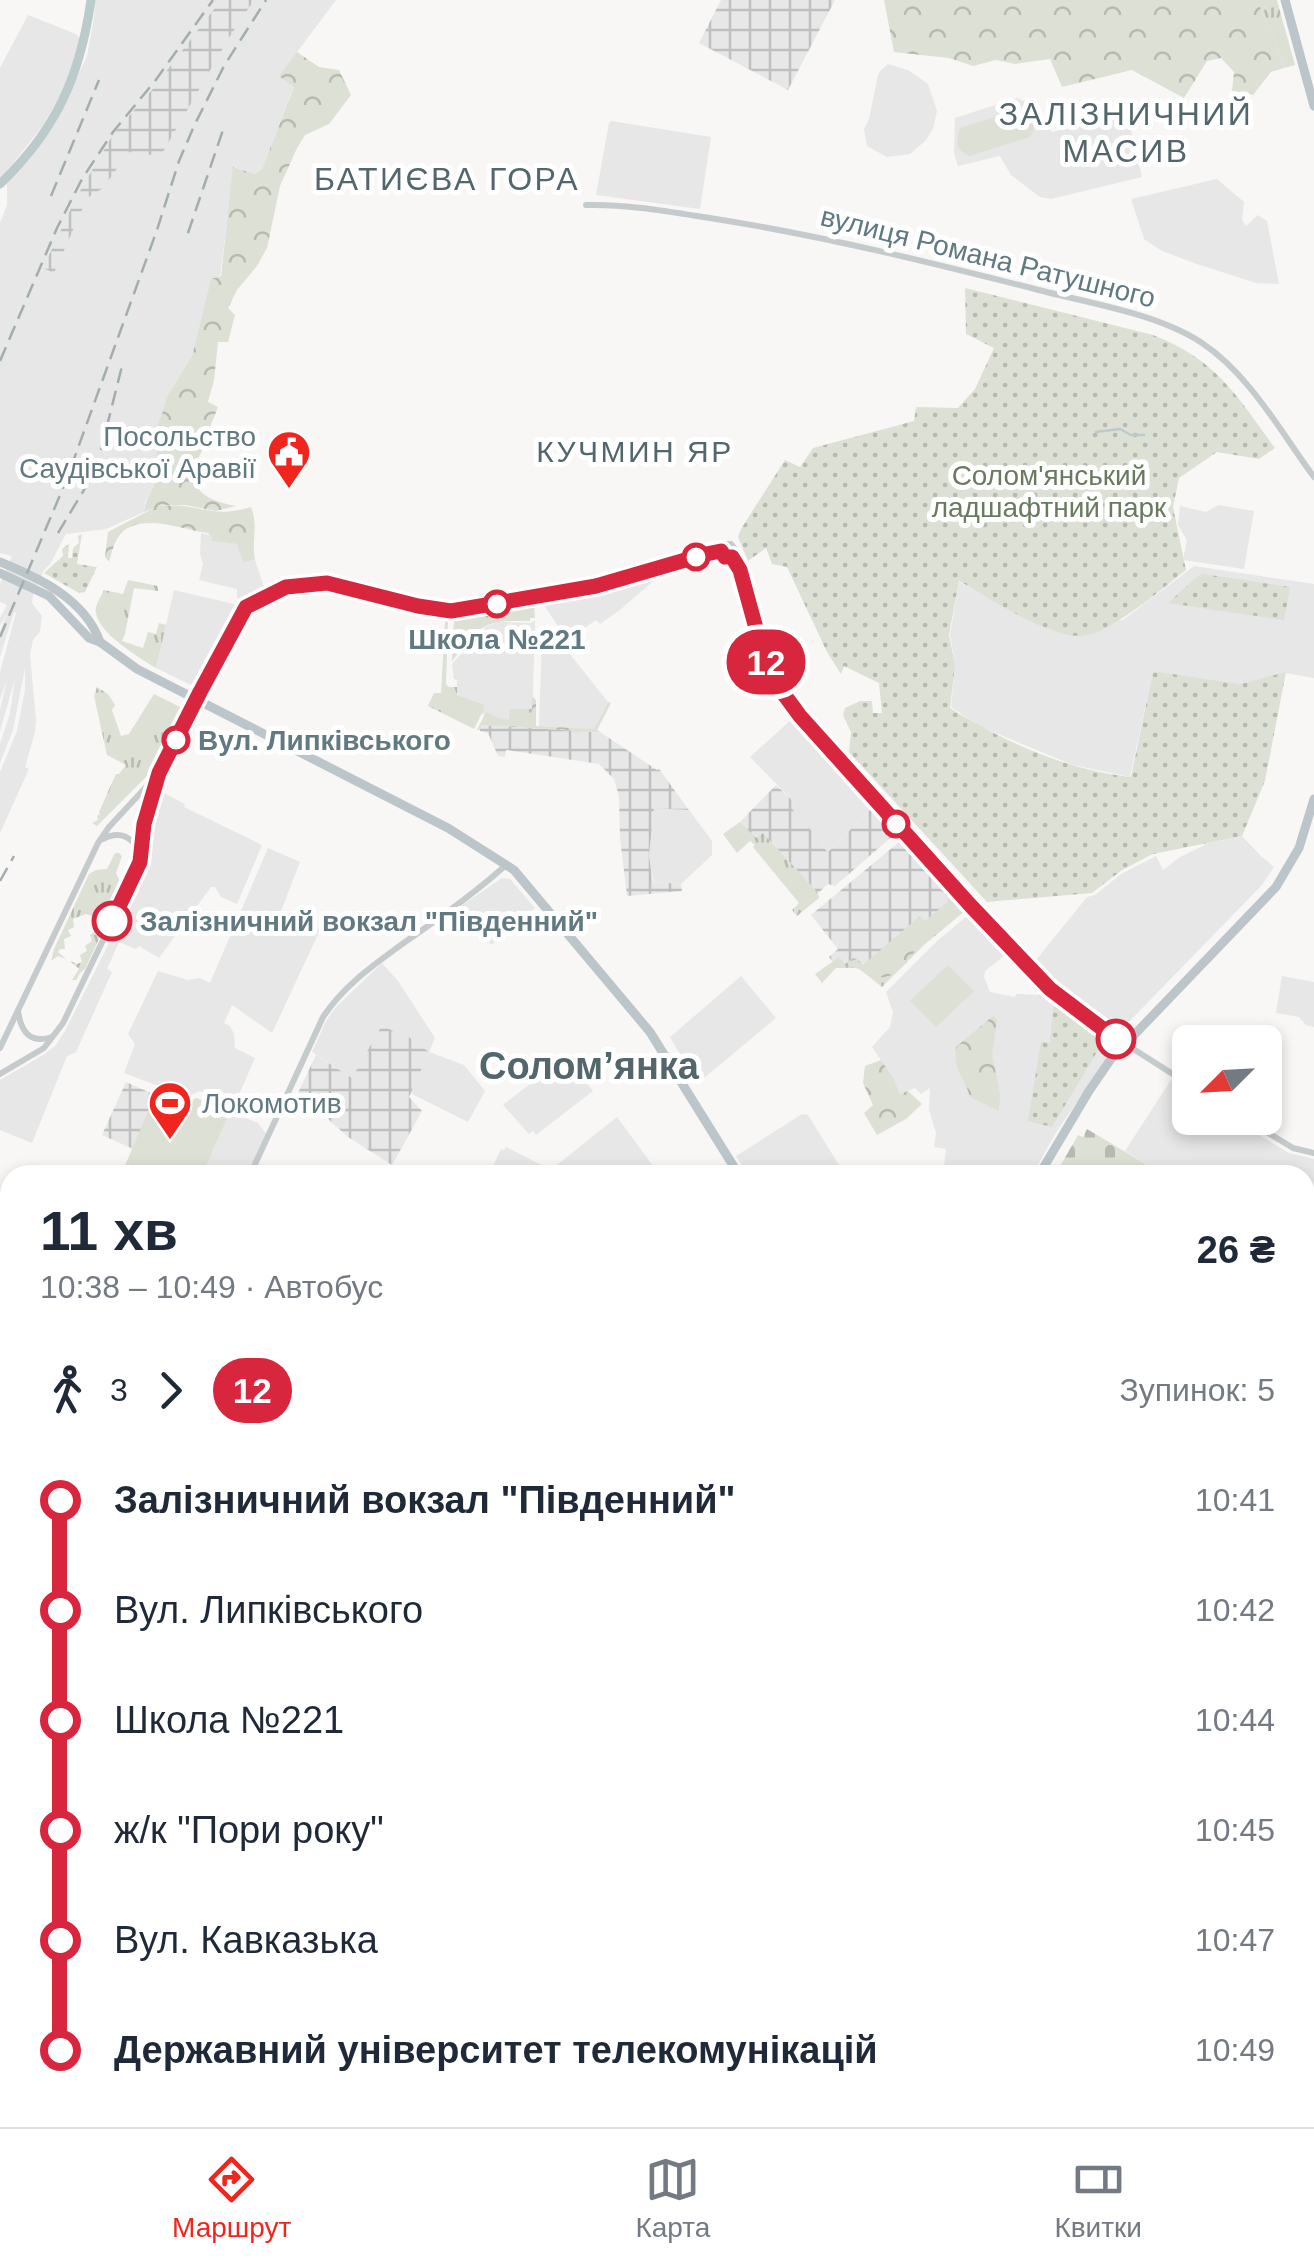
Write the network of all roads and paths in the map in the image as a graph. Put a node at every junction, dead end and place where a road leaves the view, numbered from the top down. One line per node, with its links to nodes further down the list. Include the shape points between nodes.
1 (1285, 0): 2 (main road)
2 (1313, 100)
3 (586, 205): 4 (street, вулиця Романа Ратушного, via 803,234 1171,326 1234,372)
4 (1314, 476)
5 (721, 551): 6 (street); 6 (street, via 731,544); 10 (street, via 596,586 451,611 327,583 286,587 246,607)
6 (732, 557): 18 (street, via 772,678 800,716 1050,989)
7 (0, 562): 9 (main road)
8 (0, 573): 9 (main road)
9 (31, 581): 10 (main road, via 66,597 100,642 137,669)
10 (195, 700): 11 (street); 15 (main road)
11 (159, 773): 13 (street); 14 (street)
12 (1314, 799): 18 (main road, via 1299,848 1276,887)
13 (98, 843): 14 (street, via 116,835 129,838); 16 (street)
14 (140, 858): 17 (street)
15 (507, 864): 24 (street, via 360,974 334,1002); 25 (main road, via 654,1037)
16 (18, 1010): 17 (street, via 31,1038); 19 (street)
17 (56, 1035): 21 (street)
18 (1124, 1044): 20 (street); 26 (main road)
19 (0, 1048)
20 (1172, 1073)
21 (0, 1074)
22 (1272, 1135): 23 (street)
23 (1314, 1153)
24 (255, 1165)
25 (733, 1165)
26 (1045, 1165)

